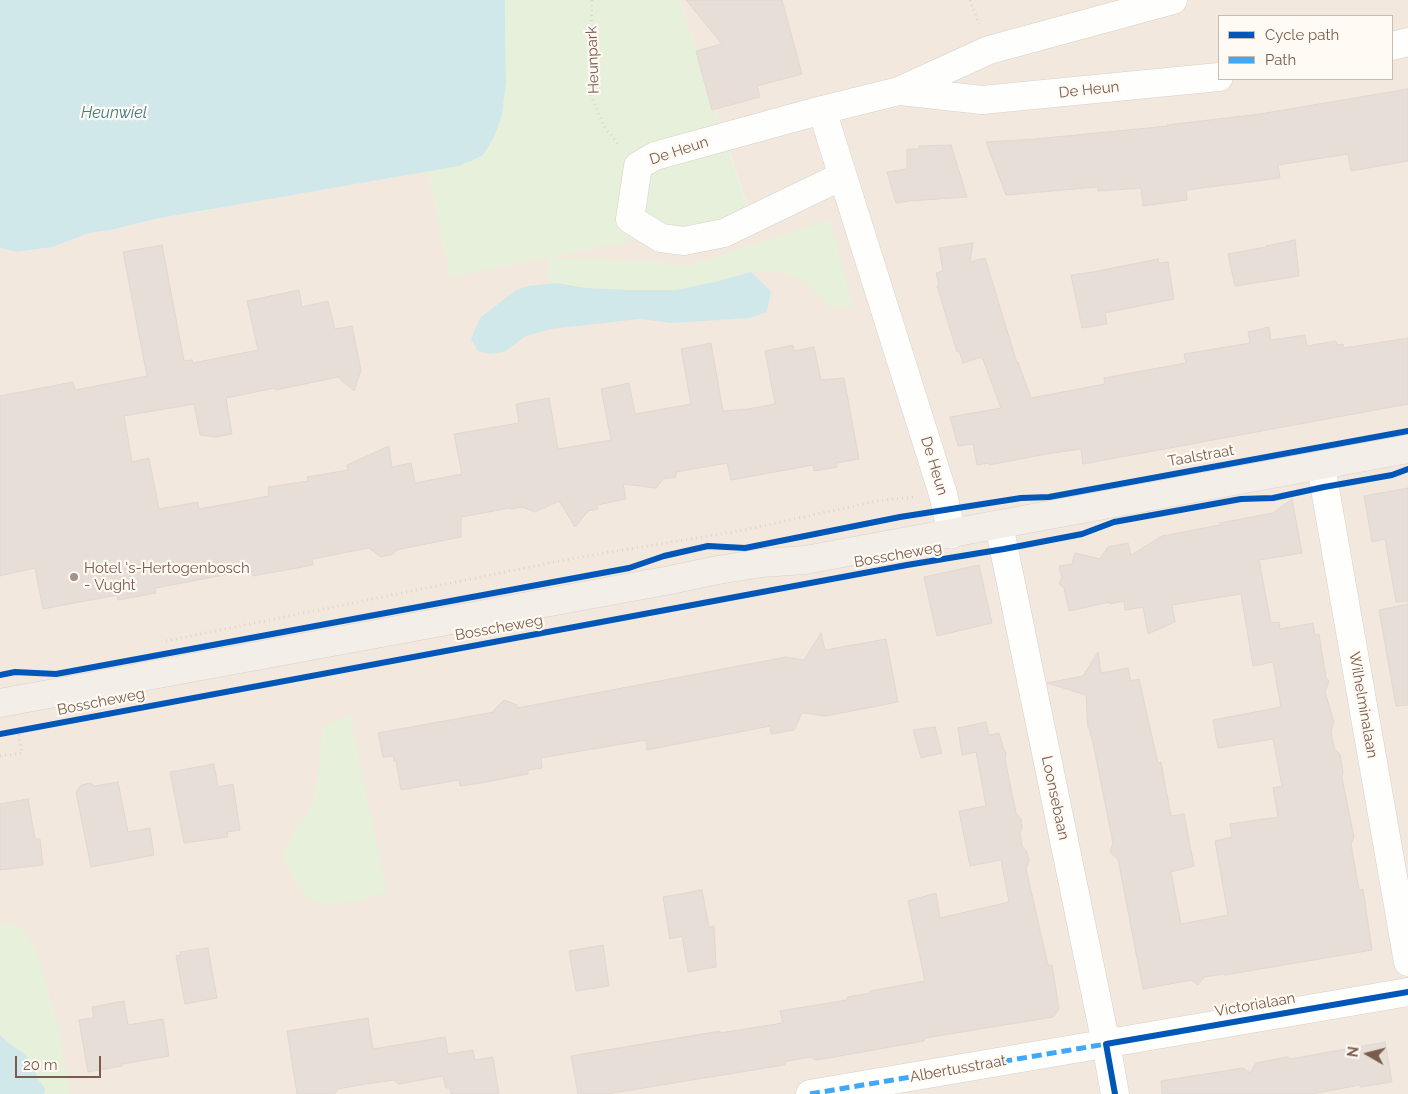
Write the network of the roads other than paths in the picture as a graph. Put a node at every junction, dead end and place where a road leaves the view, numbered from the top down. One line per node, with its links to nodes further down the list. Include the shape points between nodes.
1 (1173, 0): 5 (street, De Heun, via 988,50)
2 (1408, 42): 3 (street)
3 (1393, 46)
4 (1218, 77): 5 (street, De Heun, via 982,100)
5 (899, 91): 6 (street, De Heun)
6 (822, 110): 7 (street, De Heun); 7 (street, De Heun, via 656,156 638,166 630,219 661,238 684,241 724,233)
7 (842, 176): 11 (street, De Heun, via 943,494)
8 (1408, 449): 9 (main road, Taalstraat)
9 (1321, 466): 10 (main road, Taalstraat); 13 (street, Wilhelminalaan)
10 (999, 525): 11 (main road, Bosscheweg); 15 (street, Loonsebaan)
11 (952, 534): 12 (main road, Bosscheweg, via 805,560 718,570)
12 (0, 703)
13 (1408, 962)
14 (1408, 992): 15 (street, Victorialaan)
15 (1106, 1044): 16 (street, Albertusstraat); 17 (street, Loonsebaan)
16 (810, 1094)
17 (1115, 1094)

